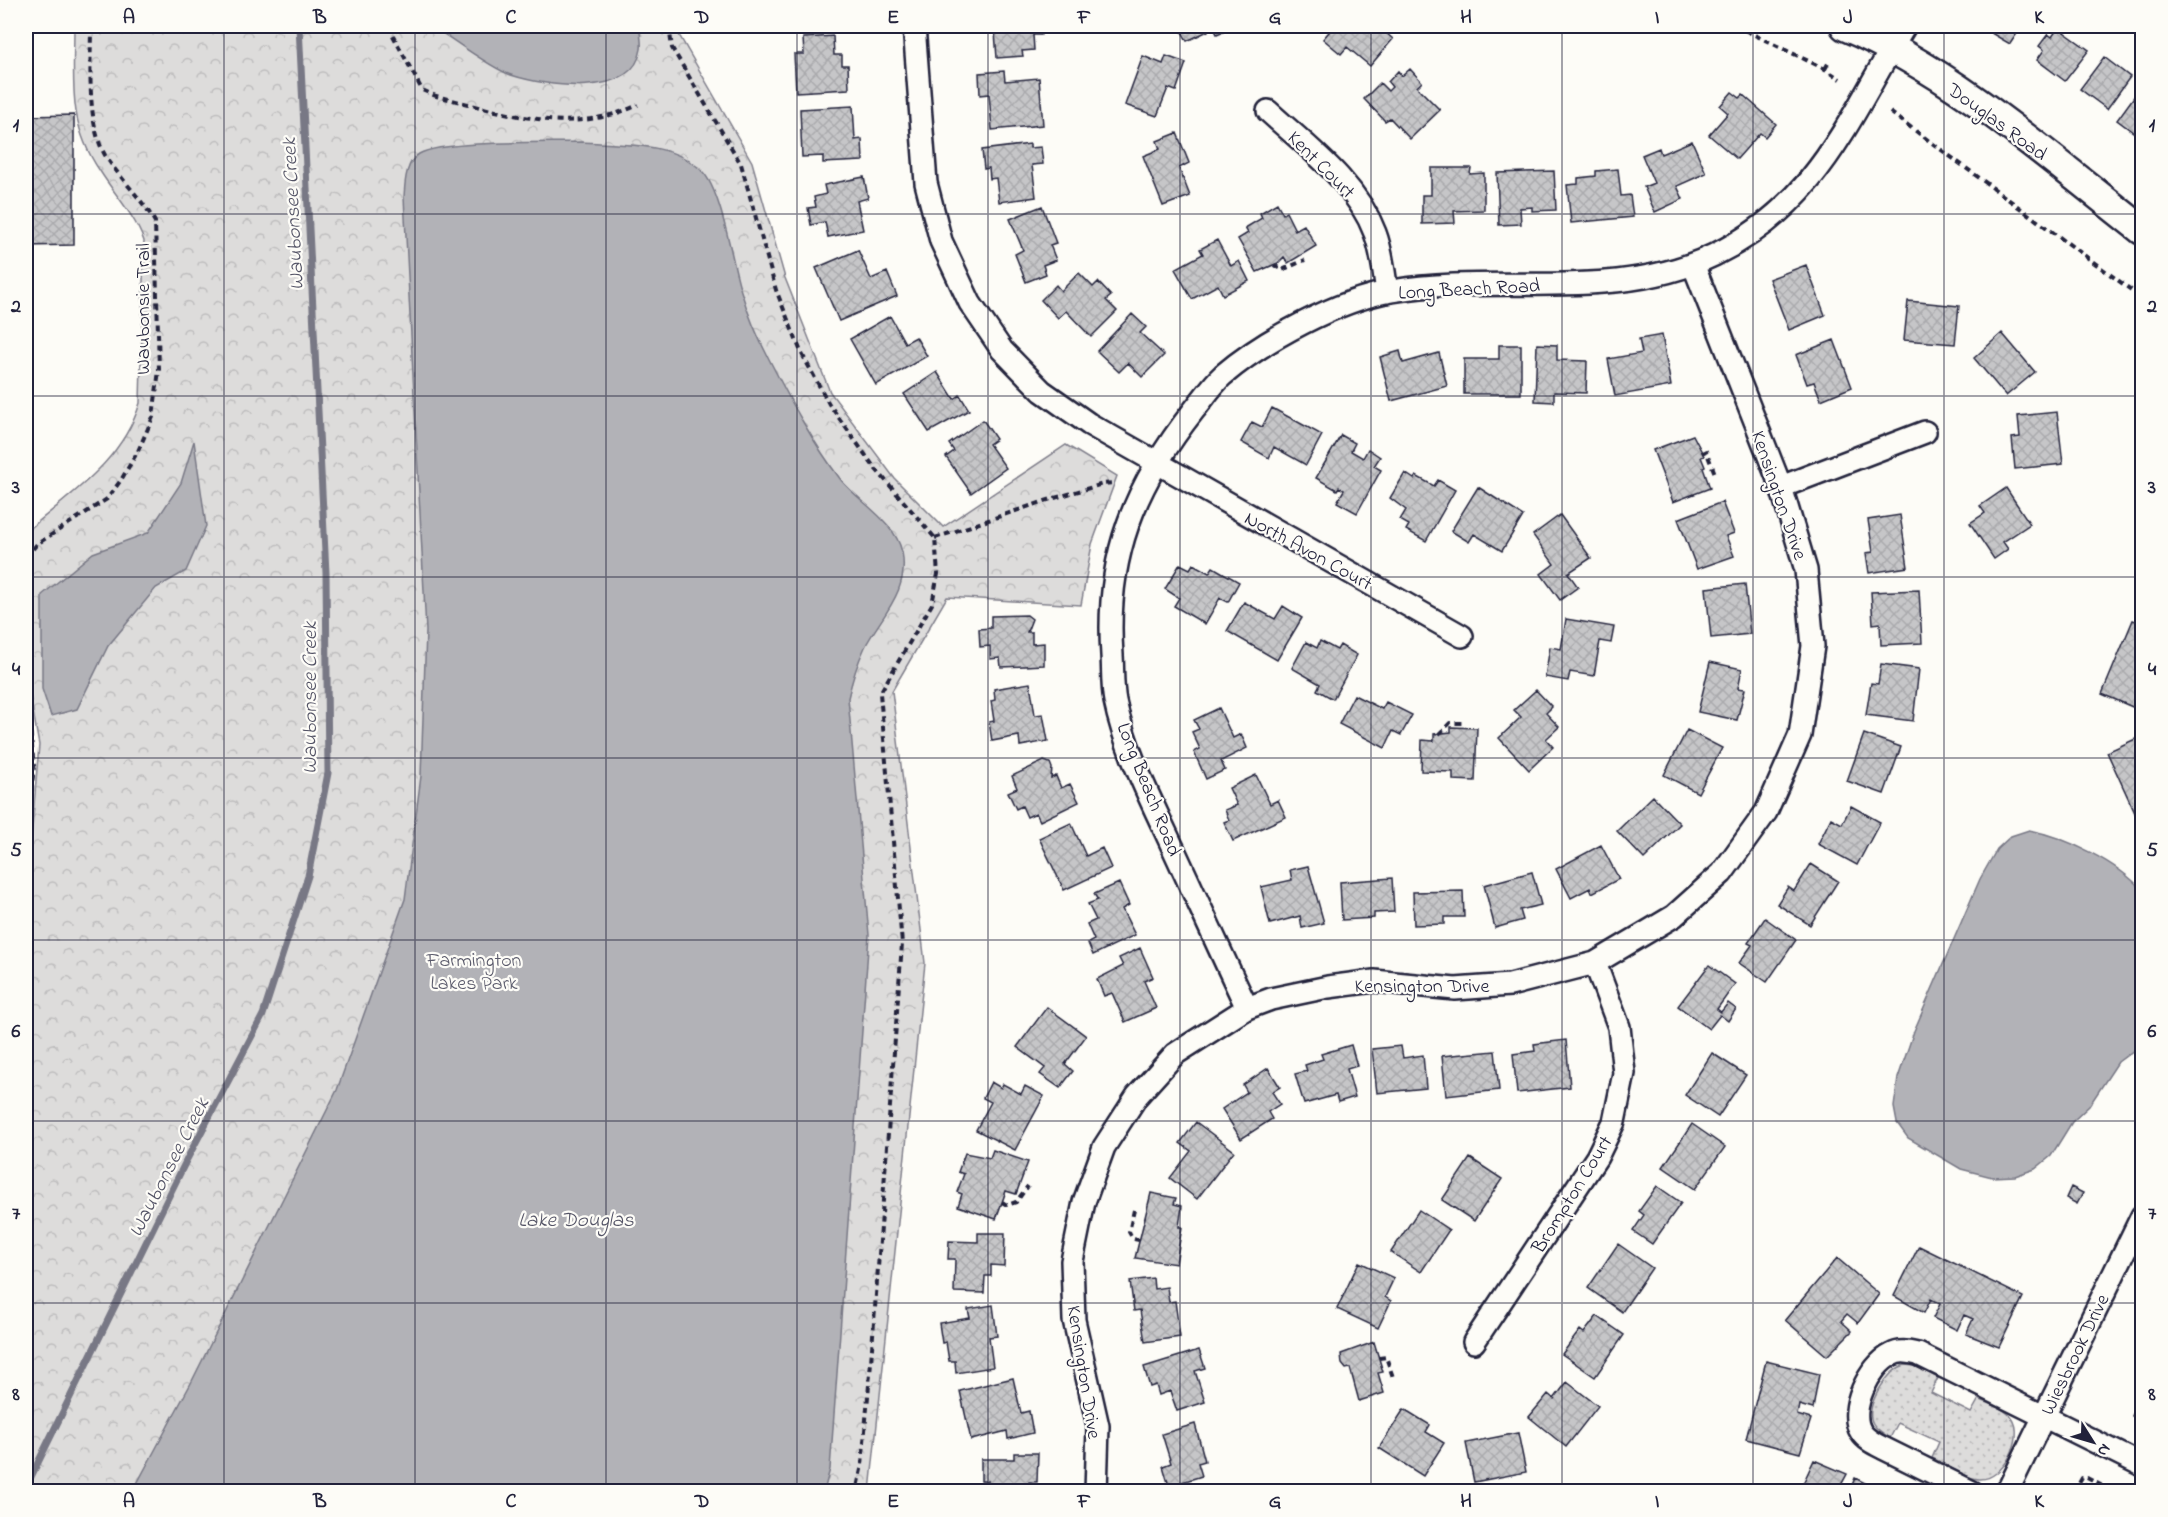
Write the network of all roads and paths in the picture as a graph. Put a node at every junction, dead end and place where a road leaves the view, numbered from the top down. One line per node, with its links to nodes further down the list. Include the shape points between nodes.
1 (91, 26): 27 (path, Waubonsie Trail, via 95,128 104,152 145,203 155,222 159,370 153,417 122,480 107,499 37,544)
2 (388, 26): 11 (path, via 422,90 436,96 523,118 565,123 616,115)
3 (669, 26): 26 (path, via 672,48 741,164 776,290 801,352 829,404 874,467)
4 (914, 26): 22 (street, North Avon Court, via 926,183 941,241 970,303 1002,350 1042,391)
5 (1736, 26): 9 (path)
6 (1845, 26): 7 (street, Douglas Road)
7 (1899, 36): 14 (street, Douglas Road); 16 (street, Long Beach Road, via 1833,152 1793,199 1758,228)
8 (1830, 60): 9 (path)
9 (1825, 69): 10 (path)
10 (1840, 80)
11 (638, 105)
12 (1268, 111): 18 (street, Kent Court, via 1338,176 1360,202 1375,233)
13 (1890, 112): 19 (path)
14 (2142, 230)
15 (1305, 260): 17 (path, via 1286,270)
16 (1693, 264): 18 (street, Long Beach Road, via 1607,283 1465,284); 25 (street, Kensington Drive)
17 (1274, 265)
18 (1387, 292): 22 (street, Long Beach Road, via 1356,300 1271,340 1221,377)
19 (2142, 298)
20 (1925, 432): 25 (street)
21 (1702, 453): 23 (path, via 1706,452)
22 (1156, 464): 28 (street, North Avon Court); 34 (street, Long Beach Road, via 1142,487 1118,549 1109,621 1115,701 1140,776)
23 (1716, 476)
24 (1115, 483): 26 (path, via 1051,499)
25 (1782, 487): 33 (street, Kensington Drive, via 1806,570 1813,646 1800,735 1766,812 1722,873 1674,916)
26 (935, 538): 45 (path, via 938,574 932,604 880,693 902,944 872,1351 862,1465)
27 (26, 557)
28 (1462, 636)
29 (26, 691): 32 (path, via 34,766)
30 (1464, 723): 31 (path, via 1450,723)
31 (1439, 734)
32 (26, 844)
33 (1595, 963): 34 (street, Kensington Drive, via 1510,985 1455,989 1374,981 1271,999); 40 (street, Brompton Court, via 1620,1027 1624,1073 1614,1122 1597,1157)
34 (1247, 1008): 46 (street, Kensington Drive, via 1175,1053 1137,1095 1104,1147 1084,1202 1072,1261 1074,1320 1098,1426)
35 (1028, 1186): 36 (path, via 1016,1202)
36 (1002, 1202)
37 (1134, 1210): 39 (path, via 1129,1232)
38 (2142, 1216): 43 (street, Wiesbrook Drive)
39 (1139, 1240)
40 (1474, 1342)
41 (1379, 1358): 42 (path, via 1386,1357)
42 (1394, 1380)
43 (2043, 1416): 44 (street); 47 (street, via 1918,1354 1905,1351 1882,1361 1858,1404 1856,1418 1860,1431 1870,1441); 48 (street, Wiesbrook Drive)
44 (2142, 1465)
45 (856, 1491)
46 (1096, 1491)
47 (1972, 1491)
48 (2007, 1491)
49 (2074, 1491): 50 (path, via 2082,1478)
50 (2114, 1491)

